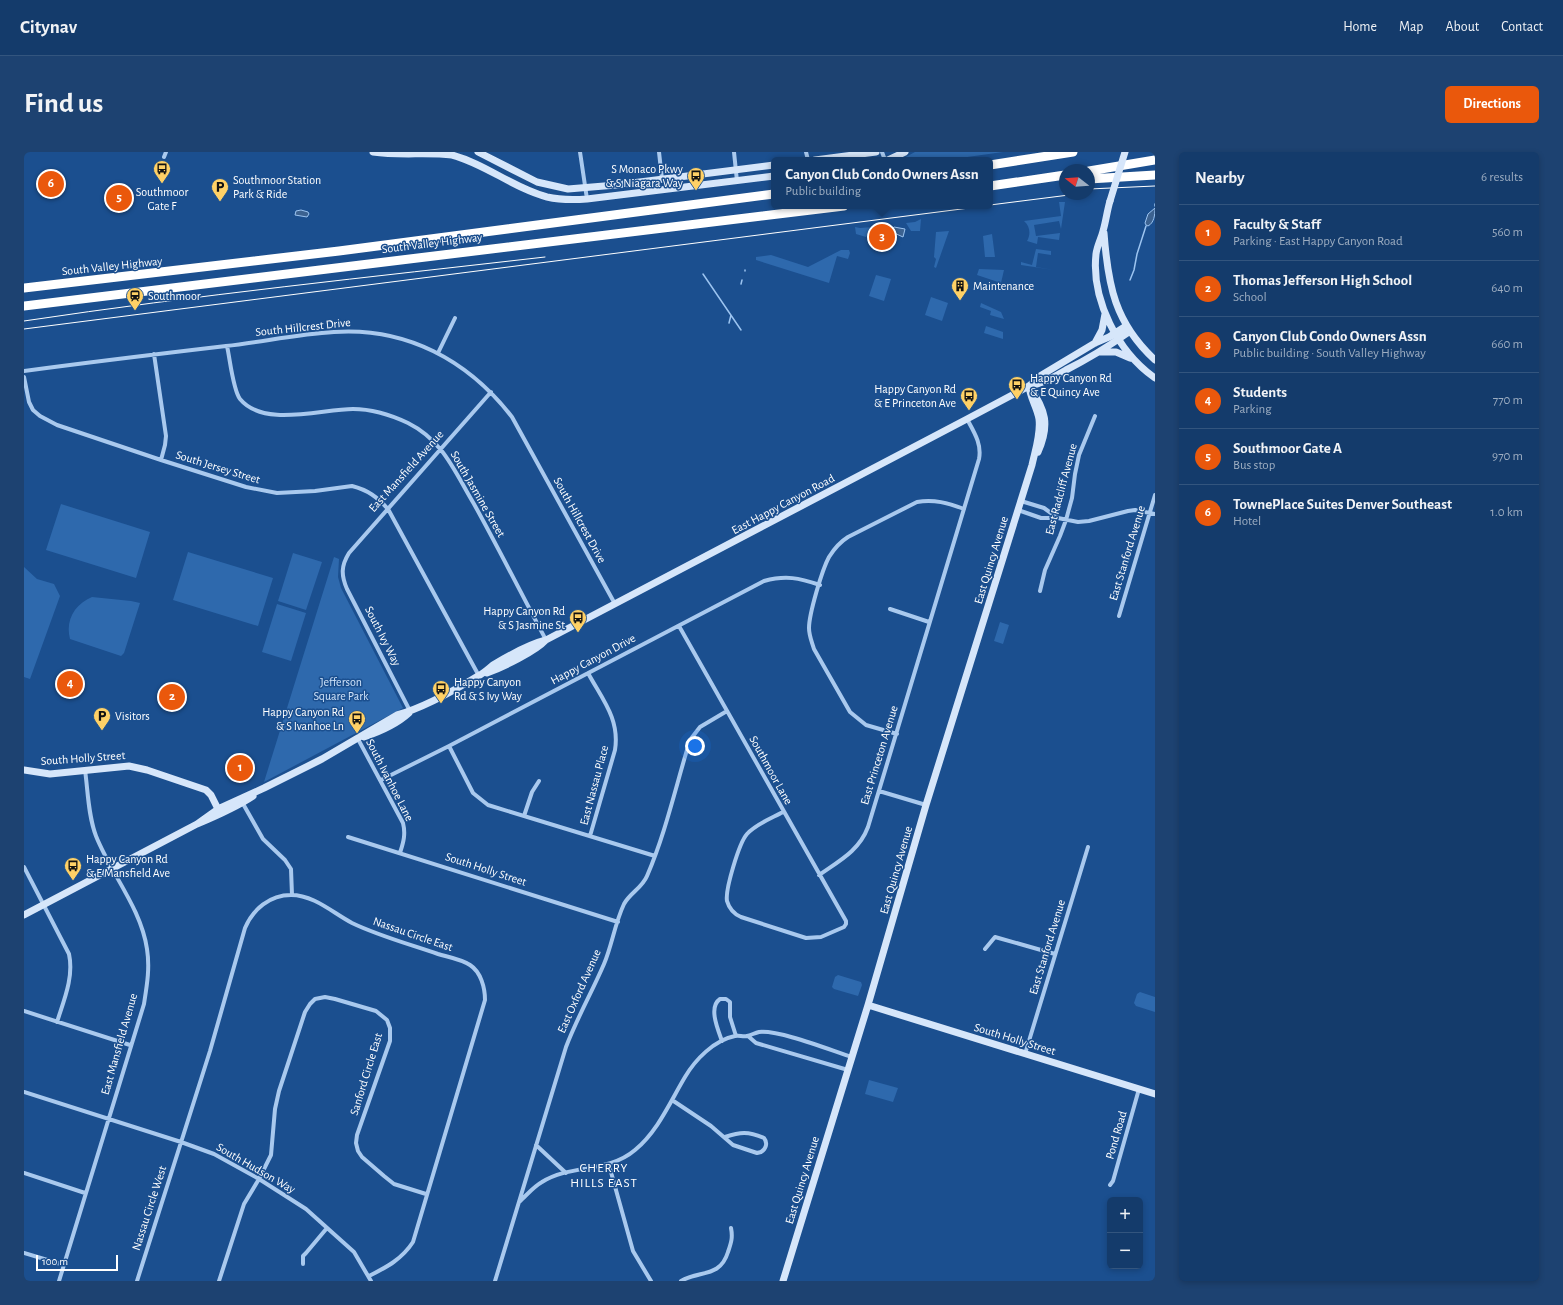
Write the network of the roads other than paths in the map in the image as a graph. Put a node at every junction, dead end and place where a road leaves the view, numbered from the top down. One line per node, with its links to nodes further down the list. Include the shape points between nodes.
1 (166, 152): 12 (street)
2 (373, 152): 11 (street)
3 (478, 152): 29 (street, via 540,183 561,188)
4 (580, 152): 29 (street)
5 (659, 152): 24 (street)
6 (734, 152): 18 (street)
7 (876, 152): 13 (street)
8 (905, 152): 14 (street)
9 (1073, 152): 17 (highway)
10 (1125, 152): 33 (street, bridge)
11 (453, 154): 31 (street, via 539,194 565,200)
12 (164, 157)
13 (838, 157)
14 (894, 157)
15 (1155, 160): 19 (highway)
16 (771, 165): 18 (street)
17 (993, 165)
18 (736, 170): 24 (street); 26 (street)
19 (1095, 170)
20 (1059, 175): 27 (highway)
21 (1155, 175): 23 (highway)
22 (771, 176): 26 (street)
23 (1095, 179)
24 (662, 180): 29 (street)
25 (1059, 181): 28 (highway)
26 (737, 182): 31 (street)
27 (993, 186)
28 (993, 187)
29 (585, 188): 31 (street)
30 (771, 194): 34 (highway, South Valley Highway, via 339,252)
31 (587, 199)
32 (819, 209): 35 (highway, South Valley Highway)
33 (1103, 231): 36 (street, via 1096,262 1098,289); 38 (street, via 1108,276)
34 (24, 287)
35 (24, 307)
36 (1104, 309): 39 (street); 40 (street, via 1102,330)
37 (455, 318): 43 (street)
38 (1127, 329): 39 (street, East Happy Canyon Road); 45 (street)
39 (1117, 336): 40 (street, East Happy Canyon Road); 42 (street, East Happy Canyon Road); 46 (street)
40 (1095, 343): 50 (street, East Happy Canyon Road, via 1040,376)
41 (228, 346): 43 (street, South Hillcrest Drive, via 350,331 390,336 419,344); 44 (street, South Hillcrest Drive); 54 (street, South Jasmine Street, via 235,390 246,405 270,414 282,415 354,409 383,413 420,430)
42 (1098, 352): 46 (street, via 1120,353); 50 (street, East Happy Canyon Road, via 1046,381)
43 (438, 353): 51 (street, South Hillcrest Drive, via 456,362)
44 (154, 354): 47 (street, South Hillcrest Drive); 55 (street, via 166,436)
45 (1155, 360)
46 (1135, 361): 49 (street)
47 (24, 371)
48 (24, 377): 55 (street, South Jersey Street, via 29,402 40,416 57,425)
49 (1155, 378)
50 (1029, 386): 53 (street, East Happy Canyon Road); 57 (street, East Quincy Avenue, via 1039,423 1032,465)
51 (491, 392): 54 (street, East Mansfield Avenue); 67 (street, South Hillcrest Drive, via 512,417)
52 (1095, 416): 63 (street, East Radcliff Avenue, via 1076,464 1072,498)
53 (967, 419): 59 (street, East Princeton Avenue, via 978,440 980,455); 67 (street, East Happy Canyon Road)
54 (440, 449): 58 (street, East Mansfield Avenue); 72 (street, South Jasmine Street, via 486,525)
55 (161, 460): 58 (street, South Jersey Street, via 246,487 277,493 352,486 362,488 372,493)
56 (1155, 495): 61 (street, East Stanford Avenue)
57 (1020, 501): 60 (street, East Quincy Avenue); 62 (street, via 1044,508)
58 (388, 509): 64 (street, East Mansfield Avenue, via 349,553); 74 (street, South Jersey Street)
59 (964, 509): 65 (street, via 939,501 917,502 848,537 838,544 828,558); 70 (street, East Princeton Avenue)
60 (1018, 510): 62 (street, via 1041,518); 86 (street, East Quincy Avenue)
61 (1153, 513): 63 (street, via 1128,511 1089,521); 69 (street, East Stanford Avenue)
62 (1058, 518): 63 (street)
63 (1066, 520): 66 (street, East Radcliff Avenue, via 1045,570)
64 (342, 567): 75 (street, South Ivy Way, via 343,579)
65 (820, 585): 71 (street, Happy Canyon Drive, via 794,577 764,581); 77 (street, via 809,628 814,649 850,712 866,725)
66 (1040, 591)
67 (615, 604): 72 (street, East Happy Canyon Road)
68 (890, 610): 70 (street)
69 (1118, 616)
70 (929, 622): 77 (street, East Princeton Avenue)
71 (679, 626): 73 (street, Happy Canyon Drive); 76 (street, Southmoor Lane)
72 (546, 640): 74 (street, East Happy Canyon Road, via 541,646 521,657)
73 (588, 673): 79 (street, Happy Canyon Drive); 90 (street, East Nassau Place, via 613,718 617,738)
74 (479, 676): 75 (street, East Happy Canyon Road)
75 (410, 711): 78 (street, East Happy Canyon Road, via 403,719)
76 (727, 711): 88 (street, Southmoor Lane); 94 (street, East Oxford Avenue, via 700,727 690,740)
77 (897, 734): 84 (street, East Princeton Avenue)
78 (358, 739): 82 (street, South Ivanhoe Lane); 85 (street, East Happy Canyon Road)
79 (449, 746): 82 (street, Happy Canyon Drive); 89 (street, via 473,793 488,805)
80 (24, 770): 81 (street, South Holly Street, via 50,774)
81 (86, 770): 87 (street, South Holly Street, via 122,766 147,770 206,790); 96 (street, East Mansfield Avenue, via 92,825)
82 (381, 780): 93 (street, South Ivanhoe Lane, via 403,823 405,838)
83 (539, 781): 89 (street, via 532,792)
84 (880, 791): 86 (street); 97 (street, East Princeton Avenue, via 863,839 847,856)
85 (241, 801): 87 (street, East Happy Canyon Road); 98 (street, via 263,839 291,868)
86 (926, 805): 104 (street, East Quincy Avenue)
87 (219, 812): 96 (street, East Happy Canyon Road)
88 (783, 812): 97 (street, Southmoor Lane); 97 (street, Southmoor Lane, via 750,831 743,840 727,891 728,904 732,911 741,917 806,938 821,937 846,924)
89 (524, 816): 90 (street)
90 (590, 836): 94 (street)
91 (348, 837): 93 (street, South Holly Street)
92 (1088, 847): 103 (street, East Stanford Avenue)
93 (400, 854): 101 (street, South Holly Street)
94 (655, 856): 101 (street, East Oxford Avenue, via 646,879 626,902)
95 (24, 867): 99 (street)
96 (111, 869): 99 (street, East Happy Canyon Road); 110 (street, East Mansfield Avenue, via 139,919 147,948 147,987)
97 (819, 875)
98 (292, 895): 120 (street, Nassau Circle East, via 267,902 254,912 247,922); 128 (street, Nassau Circle East, via 307,898 361,927 470,965 482,982 485,1000)
99 (43, 905): 100 (street, East Happy Canyon Road); 106 (street, via 71,961 69,983)
100 (24, 915)
101 (618, 922): 121 (street, East Oxford Avenue, via 605,963 566,1047)
102 (985, 949): 103 (street, via 995,937)
103 (1055, 954): 111 (street, East Stanford Avenue)
104 (868, 1005): 111 (street, South Holly Street); 112 (street, East Quincy Avenue)
105 (24, 1011): 106 (street)
106 (57, 1022): 110 (street)
107 (736, 1036): 108 (street); 109 (street); 109 (street, via 730,1017 730,1002 720,999 716,1004 715,1015)
108 (748, 1036): 112 (street, via 758,1032 772,1033); 113 (street, via 756,1043)
109 (722, 1041): 117 (street, via 704,1053 693,1065)
110 (130, 1045): 118 (street, East Mansfield Avenue)
111 (1025, 1054): 114 (street, South Holly Street)
112 (852, 1057): 113 (street, East Quincy Avenue)
113 (848, 1070): 143 (street, East Quincy Avenue)
114 (1139, 1089): 116 (street, South Holly Street); 126 (street, Pond Road, via 1113,1182)
115 (24, 1092): 118 (street, South Hudson Way)
116 (1155, 1094)
117 (672, 1100): 119 (street); 122 (street, via 644,1141 625,1157)
118 (108, 1119): 120 (street, South Hudson Way); 127 (street, East Mansfield Avenue)
119 (725, 1137): 119 (street, via 732,1145 757,1153 766,1147 764,1138 748,1133)
120 (181, 1142): 125 (street, South Hudson Way, via 214,1154); 137 (street, Nassau Circle West)
121 (536, 1145): 124 (street); 129 (street, East Oxford Avenue)
122 (609, 1164): 124 (street); 141 (street, via 633,1251)
123 (24, 1173): 127 (street)
124 (566, 1173): 129 (street, via 542,1182)
125 (259, 1179): 128 (street, Sanford Circle East, via 270,1155 275,1109 305,1012 315,999 325,997 376,1011 387,1020 390,1041 356,1143 362,1157 394,1184); 130 (street, South Hudson Way, via 306,1209); 138 (street, Sanford Circle East, via 239,1216)
126 (1110, 1185)
127 (86, 1193): 134 (street, East Mansfield Avenue)
128 (426, 1194): 135 (street, Nassau Circle East, via 409,1248 393,1264)
129 (518, 1202): 140 (street, East Oxford Avenue)
130 (327, 1228): 133 (street, via 303,1256); 135 (street, South Hudson Way, via 354,1252)
131 (731, 1228): 142 (street, via 733,1238 727,1257 720,1267 713,1272 694,1275)
132 (24, 1253): 134 (street)
133 (302, 1264)
134 (64, 1265): 136 (street, East Mansfield Avenue)
135 (369, 1276): 139 (street, South Hudson Way)
136 (59, 1281)
137 (136, 1281)
138 (219, 1281)
139 (371, 1281)
140 (495, 1281)
141 (651, 1281)
142 (681, 1281)
143 (783, 1281)

